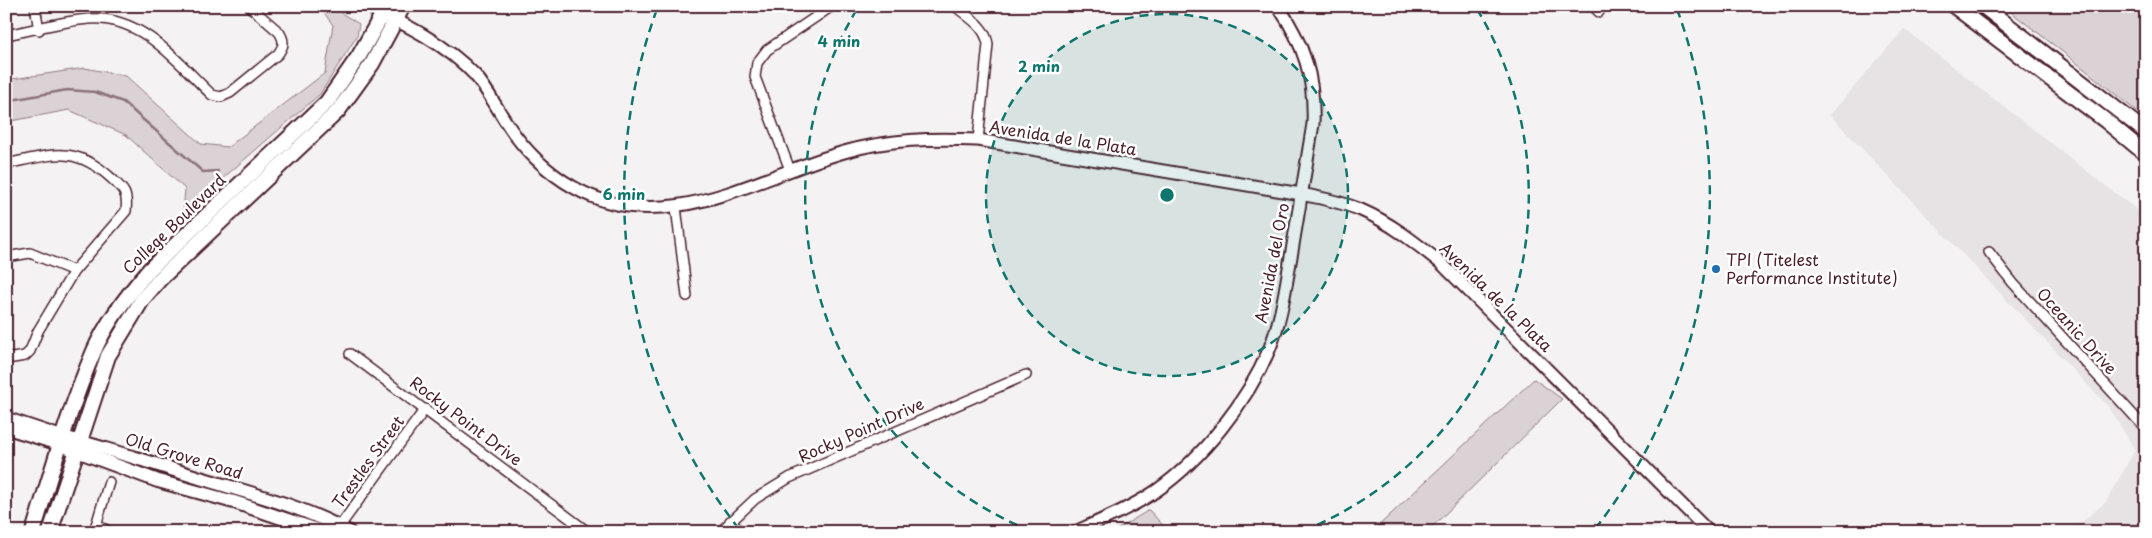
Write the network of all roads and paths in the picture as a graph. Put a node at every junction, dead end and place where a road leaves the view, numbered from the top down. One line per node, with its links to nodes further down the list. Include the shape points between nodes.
1 (35, 6): 12 (street)
2 (367, 6): 10 (street, Avenida de la Plata)
3 (403, 6): 11 (main road, College Boulevard)
4 (832, 6): 18 (street, via 767,50 757,63 755,77)
5 (955, 6): 15 (street, via 987,35)
6 (1278, 6): 19 (street, Avenida del Oro, via 1303,52 1312,90 1313,124)
7 (1954, 6): 16 (main road)
8 (1982, 6): 14 (main road)
9 (253, 8): 12 (street, via 280,32 284,46 272,60 230,94 220,98 212,95 156,40 141,31 111,20 91,19)
10 (386, 10): 11 (street, Avenida de la Plata); 32 (main road, College Boulevard, via 327,102 150,269 131,291 95,350)
11 (396, 21): 20 (street, Avenida de la Plata, via 452,54 475,75 512,132 547,169 574,188 608,202 642,208); 33 (main road, College Boulevard, via 372,64 338,111 160,279 142,300 108,356)
12 (39, 30): 13 (street)
13 (6, 35)
14 (2146, 132)
15 (978, 140): 18 (street, Avenida de la Plata, via 932,138 883,143 843,152); 19 (street, Avenida de la Plata)
16 (2146, 154)
17 (6, 164): 23 (street, via 56,154 80,157 101,169 123,188 128,198 126,211)
18 (790, 170): 20 (street, Avenida de la Plata, via 739,190)
19 (1301, 194): 45 (street, Avenida del Oro, via 1278,325 1245,396 1218,433 1156,491); 46 (street, Avenida de la Plata, via 1342,203 1383,221 1442,264)
20 (676, 207): 24 (street)
21 (1988, 252): 31 (street, Oceanic Drive)
22 (6, 257): 23 (street, via 30,253)
23 (74, 271): 26 (street, via 38,331 30,351 25,356)
24 (687, 296)
25 (350, 354): 28 (street, Rocky Point Drive)
26 (7, 357)
27 (1026, 374): 35 (street, Rocky Point Drive, via 813,466 772,488)
28 (426, 409): 37 (street, Trestles Street); 42 (street, Rocky Point Drive)
29 (6, 418): 32 (street, Old Grove Road)
30 (6, 428): 32 (street, Old Grove Road)
31 (2146, 429)
32 (62, 441): 33 (main road, Old Grove Road); 38 (main road, College Boulevard)
33 (78, 446): 37 (main road, Old Grove Road, via 238,489 320,517); 39 (main road, College Boulevard); 41 (main road, Old Grove Road, via 158,481)
34 (109, 482): 36 (street)
35 (730, 521): 43 (street, Rocky Point Drive); 44 (street)
36 (95, 529): 40 (street)
37 (342, 530)
38 (33, 532)
39 (50, 532)
40 (111, 532)
41 (323, 532)
42 (588, 532)
43 (720, 532)
44 (741, 532)
45 (1075, 532)
46 (1709, 532)

